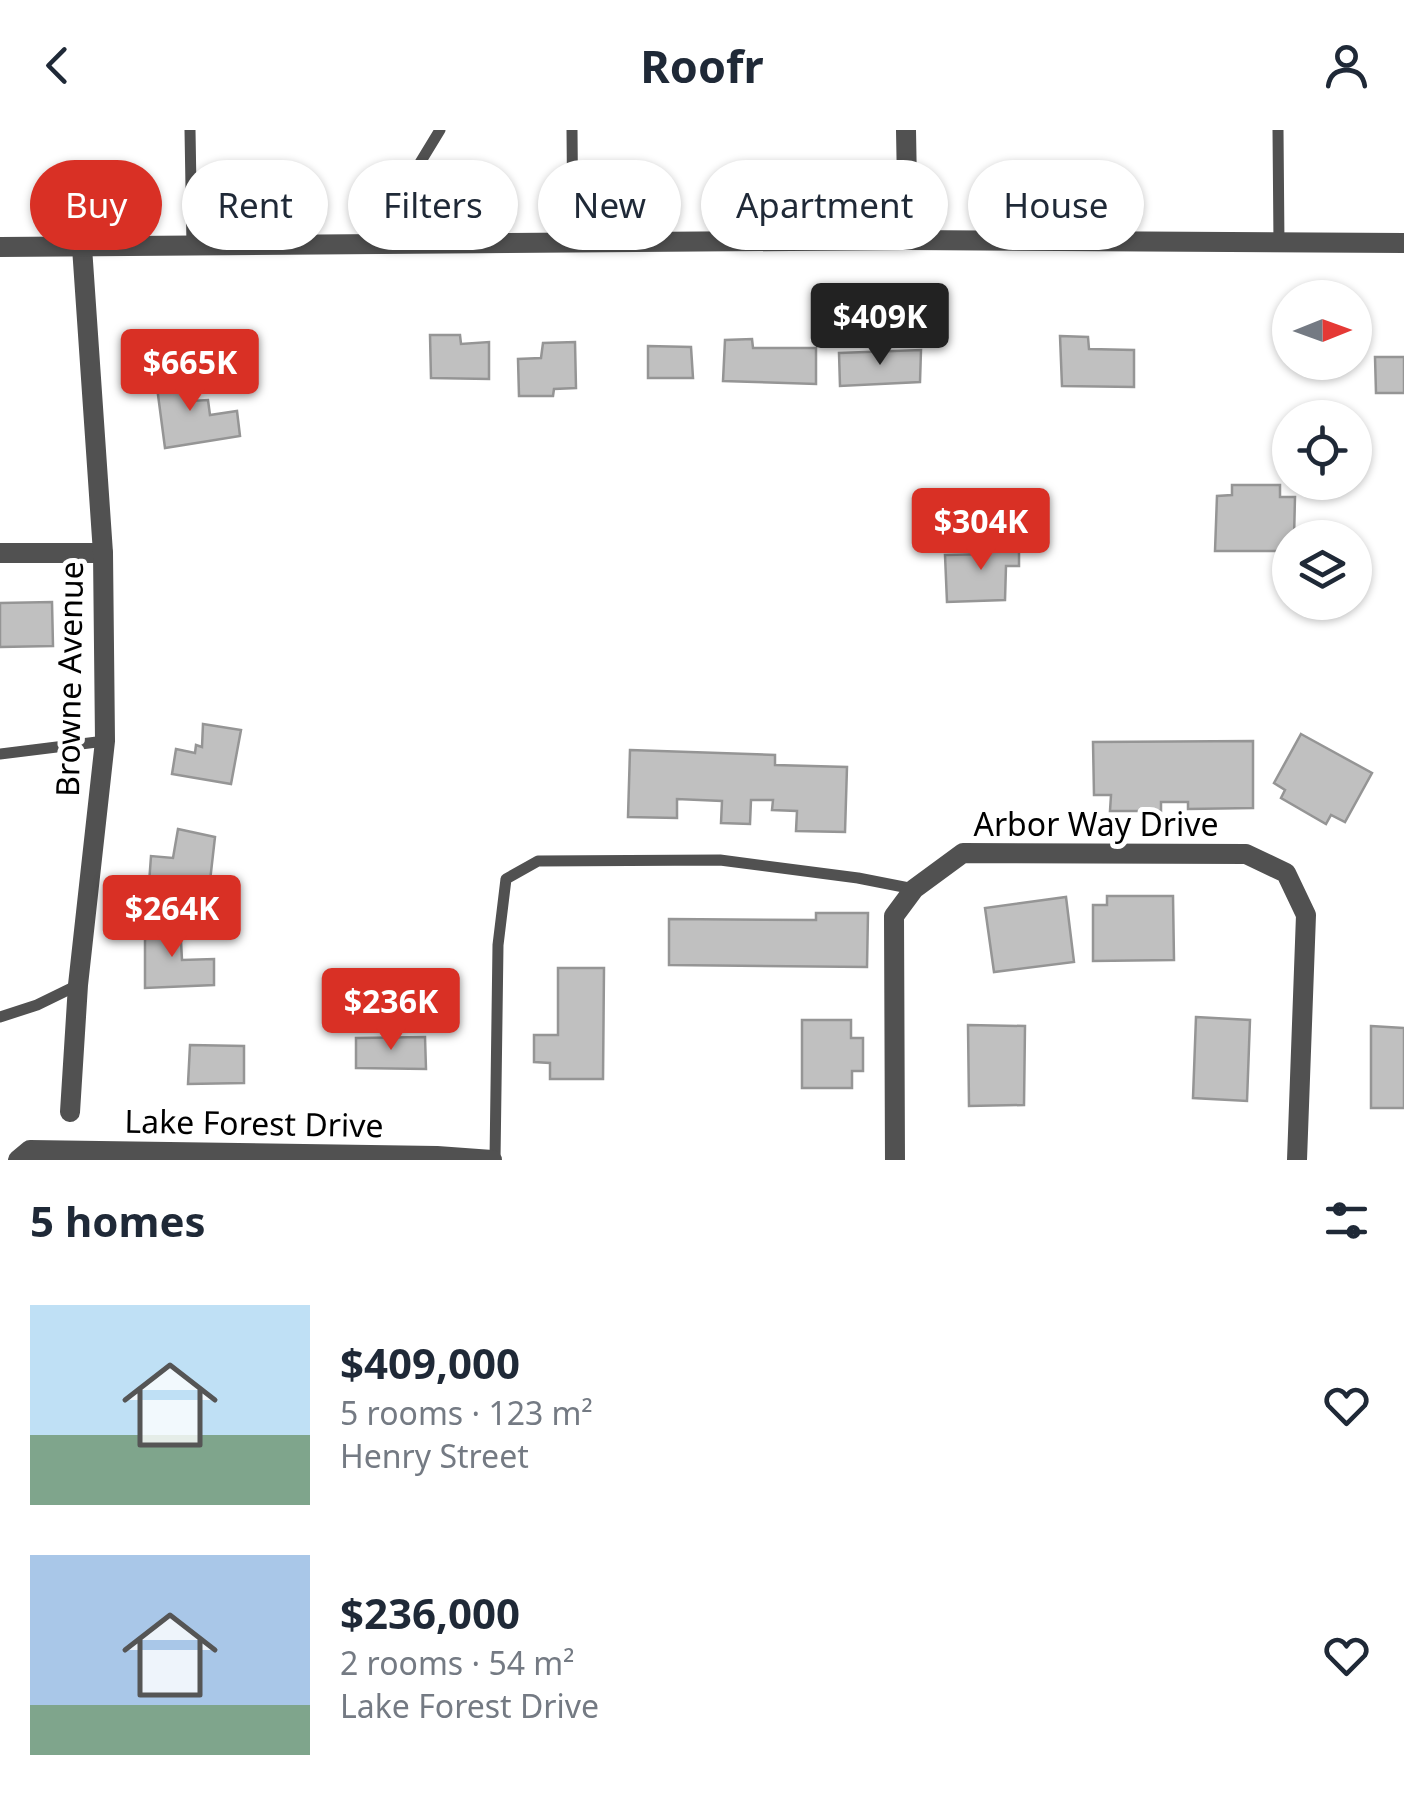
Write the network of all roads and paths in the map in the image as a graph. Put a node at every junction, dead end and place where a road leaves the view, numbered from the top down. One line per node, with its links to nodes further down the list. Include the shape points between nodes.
1 (190, 130): 6 (lane)
2 (440, 130): 7 (lane)
3 (572, 130): 8 (lane)
4 (906, 130): 9 (street)
5 (1278, 130): 12 (lane)
6 (191, 160)
7 (422, 160)
8 (573, 160)
9 (907, 160)
10 (948, 240): 12 (street)
11 (1404, 243): 12 (street)
12 (1278, 244)
13 (0, 247): 14 (street)
14 (30, 247)
15 (82, 250): 16 (street, Browne Avenue)
16 (102, 552): 17 (street); 18 (street, Browne Avenue)
17 (0, 554)
18 (105, 740): 19 (lane); 21 (street, Browne Avenue)
19 (0, 754)
20 (914, 889): 28 (lane, via 720,860 538,861 506,879 498,945); 29 (street, via 894,916); 30 (street, Arbor Way Drive, via 963,853 1246,854 1286,873 1306,915)
21 (78, 985): 22 (lane); 23 (street, Browne Avenue)
22 (0, 1017)
23 (70, 1112)
24 (94, 1156): 25 (street, Lake Forest Drive); 27 (street, Lake Forest Drive, via 30,1150)
25 (200, 1157): 26 (street, Lake Forest Drive)
26 (436, 1158): 28 (street, Lake Forest Drive)
27 (18, 1160)
28 (494, 1160)
29 (895, 1160)
30 (1297, 1160)

